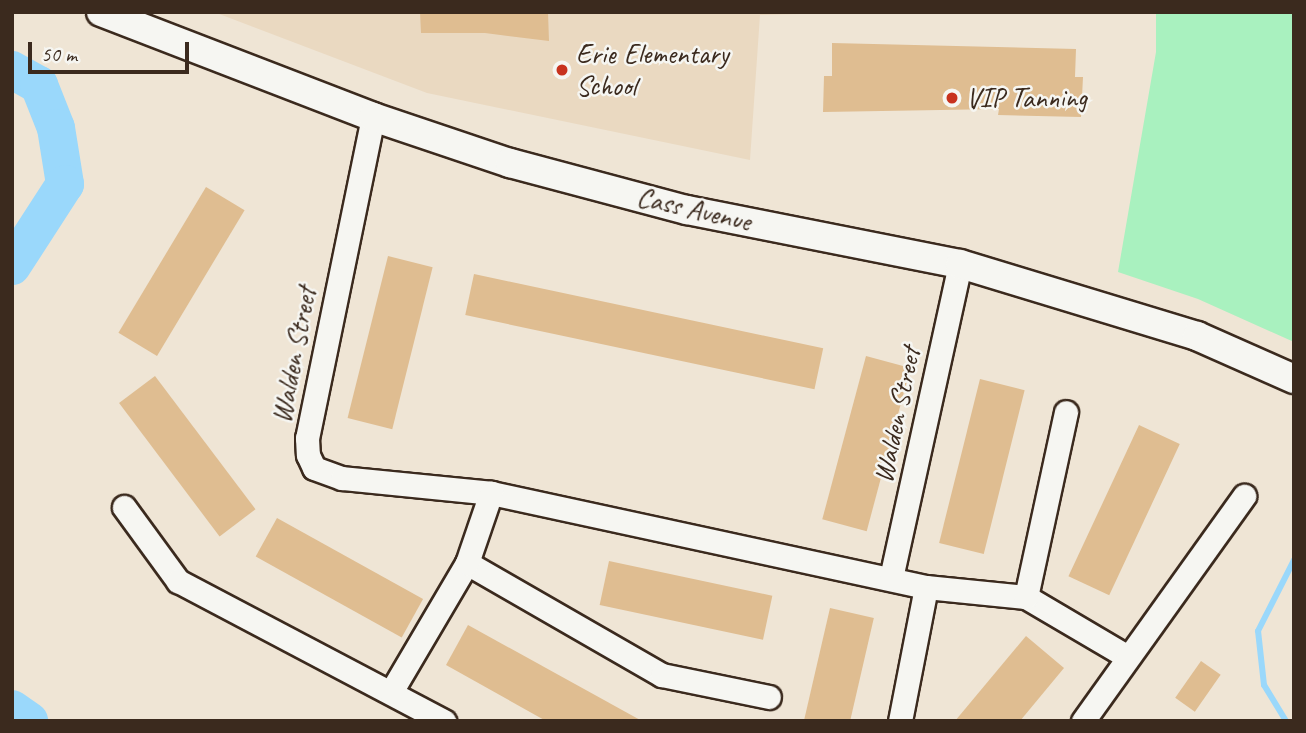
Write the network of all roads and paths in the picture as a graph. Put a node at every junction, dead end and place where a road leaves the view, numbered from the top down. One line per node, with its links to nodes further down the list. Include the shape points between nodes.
1 (102, 12): 2 (main road, Cass Avenue)
2 (373, 117): 3 (main road, Cass Avenue, via 585,184); 6 (street, Walden Street, via 307,455 314,468 328,475)
3 (960, 264): 4 (main road, Cass Avenue, via 1186,333); 10 (street, Walden Street)
4 (1294, 379)
5 (1066, 412): 12 (street)
6 (491, 493): 9 (street); 10 (street, Walden Street)
7 (1244, 496): 13 (street)
8 (124, 507): 14 (street, via 178,581)
9 (467, 563): 14 (street); 15 (street, via 662,675)
10 (891, 578): 11 (street, Walden Street)
11 (926, 587): 12 (street, Walden Street); 18 (street)
12 (1026, 597): 13 (street, Walden Street)
13 (1128, 657): 16 (street)
14 (391, 692): 17 (street)
15 (769, 698)
16 (1091, 718)
17 (444, 721)
18 (900, 721)

